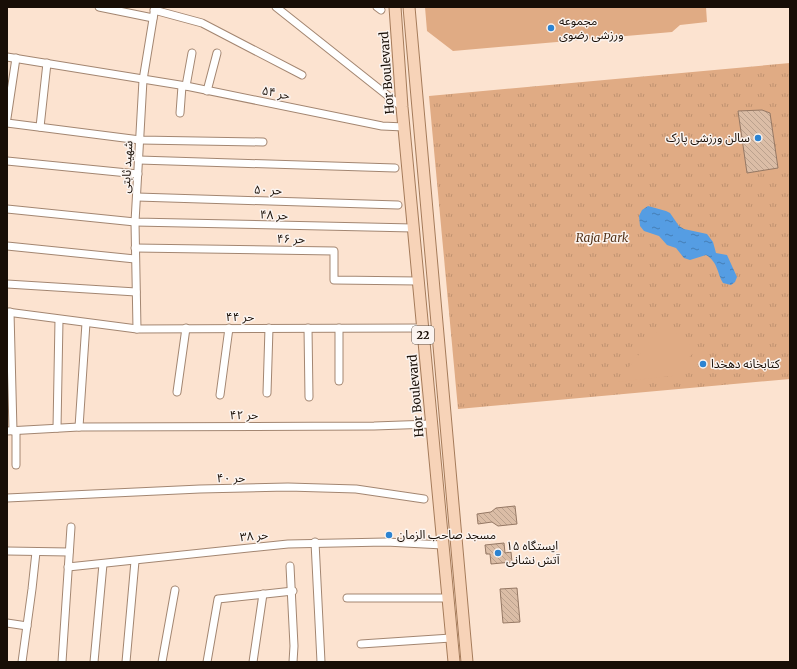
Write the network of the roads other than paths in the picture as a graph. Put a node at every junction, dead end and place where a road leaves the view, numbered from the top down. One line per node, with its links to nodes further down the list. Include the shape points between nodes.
1 (99, 7): 5 (street)
2 (276, 7): 17 (street)
3 (395, 7): 7 (main road, Hor Boulevard / 22)
4 (409, 7): 6 (main road, 22)
5 (154, 12): 13 (street, via 202,23); 14 (street, شهید ثابتی)
6 (412, 35): 7 (main road); 92 (main road, 22)
7 (397, 36): 17 (main road, Hor Boulevard / 22)
8 (192, 53): 15 (street)
9 (217, 53): 16 (street)
10 (7, 56): 11 (street, حر ۵۴)
11 (16, 58): 12 (street, حر ۵۴); 19 (street)
12 (47, 63): 14 (street, حر ۵۴); 21 (street)
13 (302, 75)
14 (144, 80): 15 (street, حر ۵۴); 23 (street, شهید ثابتی)
15 (184, 86): 16 (street, حر ۵۴); 18 (street)
16 (207, 91): 22 (street, حر ۵۴, via 382,126)
17 (402, 107): 22 (main road, Hor Boulevard / 22)
18 (180, 113)
19 (7, 118)
20 (7, 123): 21 (street)
21 (40, 127): 23 (street)
22 (404, 127): 33 (main road, Hor Boulevard / 22)
23 (140, 140): 24 (street); 25 (street, شهید ثابتی)
24 (263, 142)
25 (139, 160): 27 (street); 28 (street, شهید ثابتی)
26 (7, 161): 28 (street)
27 (395, 168)
28 (138, 174): 29 (street, شهید ثابتی)
29 (136, 197): 30 (street, حر ۵۰); 32 (street, شهید ثابتی)
30 (398, 205)
31 (7, 209): 32 (street, حر ۴۸)
32 (135, 222): 33 (street, حر ۴۸); 35 (street, شهید ثابتی)
33 (413, 228): 37 (main road, Hor Boulevard / 22)
34 (7, 246): 36 (street)
35 (135, 248): 36 (street, شهید ثابتی); 37 (street, حر ۴۶, via 334,252 334,280)
36 (134, 259): 39 (street, شهید ثابتی)
37 (418, 281): 48 (main road, Hor Boulevard / 22)
38 (9, 284): 39 (street)
39 (136, 292): 49 (street, شهید ثابتی)
40 (8, 312): 41 (street, حر ۴۴); 50 (street)
41 (59, 320): 42 (street, حر ۴۴); 57 (street)
42 (86, 323): 49 (street, حر ۴۴); 58 (street)
43 (186, 328): 44 (street, حر ۴۴); 49 (street, حر ۴۴); 52 (street)
44 (228, 328): 45 (street, حر ۴۴); 54 (street)
45 (269, 328): 46 (street, حر ۴۴); 53 (street)
46 (308, 328): 47 (street, حر ۴۴); 55 (street)
47 (339, 328): 48 (street, حر ۴۴); 51 (street)
48 (422, 328): 56 (main road, Hor Boulevard / 22)
49 (138, 329)
50 (10, 360): 59 (street)
51 (339, 381)
52 (177, 392)
53 (267, 393)
54 (220, 395)
55 (309, 397)
56 (431, 424): 58 (street, حر ۴۲); 65 (main road, Hor Boulevard / 22)
57 (57, 428): 58 (street, حر ۴۲); 59 (street, حر ۴۲)
58 (79, 428)
59 (12, 431): 60 (street)
60 (16, 465)
61 (7, 498): 62 (street, حر ۴۰, via 288,487 356,489)
62 (424, 499)
63 (71, 527): 68 (street)
64 (315, 542): 65 (street, حر ۳۸); 69 (street, حر ۳۸, via 205,551); 90 (street)
65 (443, 545): 77 (main road, Hor Boulevard / 22)
66 (7, 551): 67 (street)
67 (36, 552): 68 (street); 79 (street)
68 (69, 552): 72 (street)
69 (134, 561): 70 (street, حر ۳۸); 85 (street)
70 (103, 564): 72 (street, حر ۳۸); 84 (street)
71 (290, 566): 74 (street)
72 (68, 567): 83 (street)
73 (175, 590): 86 (street)
74 (293, 591): 75 (street); 89 (street)
75 (263, 594): 87 (street, via 218,599); 88 (street)
76 (347, 598): 77 (street)
77 (448, 598): 80 (main road, Hor Boulevard / 22)
78 (7, 623): 79 (street)
79 (27, 626): 82 (street)
80 (451, 638): 81 (street); 91 (main road, Hor Boulevard / 22)
81 (361, 644)
82 (22, 662)
83 (62, 662)
84 (94, 662)
85 (126, 662)
86 (162, 662)
87 (208, 662)
88 (253, 662)
89 (293, 662)
90 (321, 662)
91 (454, 662)
92 (467, 662)

